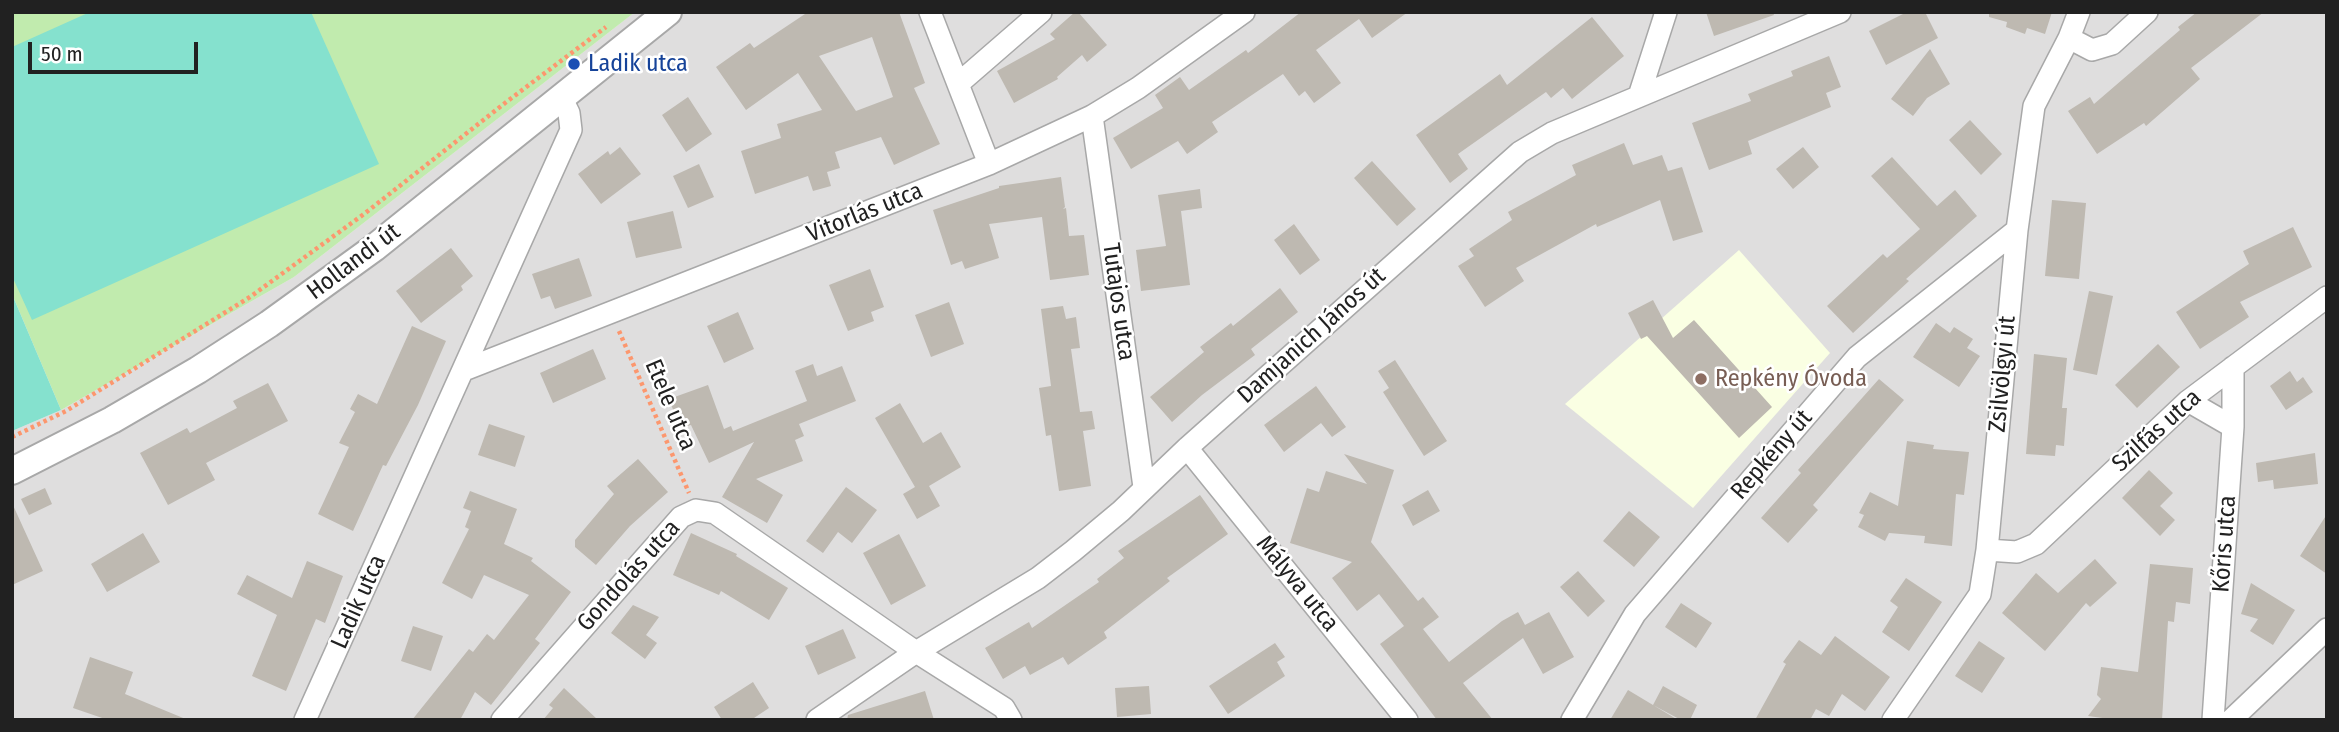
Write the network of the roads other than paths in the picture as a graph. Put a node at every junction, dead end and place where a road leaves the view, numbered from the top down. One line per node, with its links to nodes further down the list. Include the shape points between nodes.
1 (668, 12): 12 (street, Hollandi út)
2 (930, 12): 10 (street)
3 (1041, 12): 10 (street)
4 (1244, 12): 13 (street, Vitorlás utca)
5 (1666, 12): 11 (street)
6 (1840, 12): 11 (street, Damjanich János út)
7 (2078, 12): 9 (street, Zsilvölgyi út)
8 (2147, 12): 9 (street, via 2112,44 2092,50)
9 (2069, 38): 15 (street, Zsilvölgyi út, via 2034,106)
10 (958, 84): 14 (street)
11 (1639, 96): 21 (street, Damjanich János út, via 1520,152)
12 (562, 99): 18 (street, Ladik utca, via 571,130); 22 (street, Hollandi út, via 374,248 269,324 113,420)
13 (1092, 116): 14 (street, Vitorlás utca); 23 (street, Tutajos utca)
14 (989, 164): 18 (street, Vitorlás utca)
15 (2017, 230): 24 (street, Zsilvölgyi út); 32 (street, Repkény út, via 1857,357 1635,614)
16 (2327, 297): 17 (street, Szilfás utca)
17 (2233, 367): 19 (street, Szilfás utca); 20 (street, Kőris utca)
18 (464, 370): 27 (street, Ladik utca)
19 (2188, 401): 20 (street); 24 (street, Szilfás utca, via 2036,544 2017,552)
20 (2233, 427): 34 (street, Kőris utca)
21 (1187, 448): 23 (street, Damjanich János út); 31 (street, Mályva utca)
22 (12, 471)
23 (1144, 487): 26 (street, Damjanich János út, via 1038,578)
24 (1987, 550): 33 (street, Zsilvölgyi út, via 1980,594)
25 (2327, 629): 35 (street)
26 (916, 652): 28 (street, Gondolás utca, via 715,513 696,510 681,517); 29 (street, Damjanich János út); 30 (street, Gondolás utca, via 1004,708)
27 (305, 720)
28 (502, 720)
29 (817, 720)
30 (1011, 720)
31 (1407, 720)
32 (1572, 720)
33 (1893, 720)
34 (2213, 720)
35 (2231, 720)

